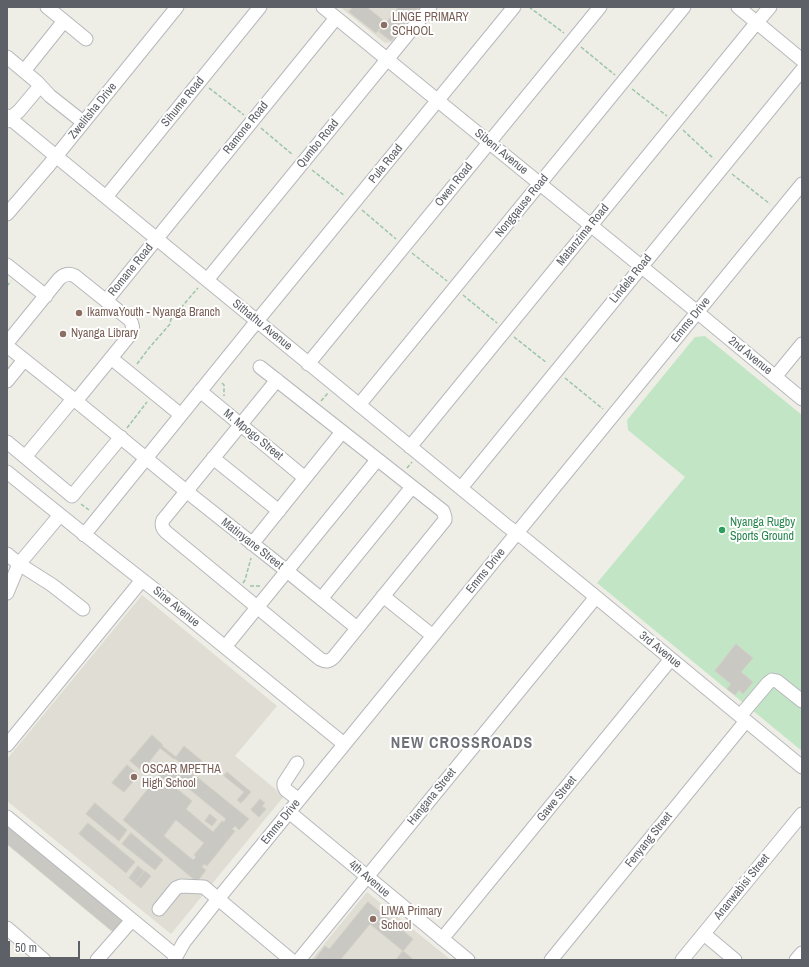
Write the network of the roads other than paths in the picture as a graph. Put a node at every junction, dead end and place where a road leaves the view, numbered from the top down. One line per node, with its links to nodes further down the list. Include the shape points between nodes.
1 (47, 7): 12 (street)
2 (177, 7): 23 (street, Zwelitsha Drive)
3 (260, 7): 28 (street, Sihume Road)
4 (322, 7): 11 (street, Sibeni Avenue)
5 (430, 7): 16 (street, Qumbo Road)
6 (514, 7): 21 (street, Pula Road)
7 (600, 7): 24 (street, Owen Road)
8 (684, 7): 26 (street, Nongqause Road)
9 (738, 7): 13 (street)
10 (770, 7): 13 (street, Matanzima Road)
11 (336, 18): 16 (street, Sibeni Avenue); 31 (street, Ramone Road)
12 (64, 22): 14 (street); 19 (street)
13 (757, 23): 17 (street); 30 (street, Matanzima Road)
14 (86, 39)
15 (7, 57): 19 (street)
16 (387, 60): 21 (street, Sibeni Avenue); 34 (street, Qumbo Road)
17 (802, 60)
18 (802, 70): 33 (street, Lindela Road)
19 (24, 71): 20 (street)
20 (40, 86): 22 (street, via 19,111); 23 (street)
21 (438, 101): 24 (street, Sibeni Avenue); 38 (street, Pula Road)
22 (8, 119): 25 (street, Sithathu Avenue)
23 (83, 122): 25 (street, Zwelitsha Drive)
24 (489, 143): 26 (street, Sibeni Avenue); 43 (street, Owen Road)
25 (56, 157): 28 (street, Sithathu Avenue); 29 (street, Zwelitsha Drive)
26 (540, 184): 30 (street, Sibeni Avenue); 51 (street, Nongqause Road)
27 (802, 184): 37 (street, Emms Drive)
28 (106, 197): 31 (street, Sithathu Avenue)
29 (7, 214)
30 (591, 225): 33 (street, Sibeni Avenue); 57 (street, Matanzima Road)
31 (156, 239): 34 (street, Sithathu Avenue); 36 (street, Romane Road)
32 (7, 265): 35 (street)
33 (641, 267): 37 (street, Sibeni Avenue); 65 (street, Lindela Road)
34 (207, 280): 38 (street, Sithathu Avenue)
35 (46, 296): 36 (street, via 59,279 71,274); 40 (street)
36 (106, 301): 41 (street, via 130,320 133,328)
37 (697, 312): 45 (street, 2nd Avenue); 69 (street, Emms Drive)
38 (257, 321): 43 (street, Sithathu Avenue); 48 (street, Pula Road)
39 (802, 344): 45 (street)
40 (7, 345): 42 (street, Matinyane Street)
41 (111, 358): 50 (street); 52 (street)
42 (24, 360): 47 (street); 50 (street, Matinyane Street)
43 (308, 364): 51 (street, Sithathu Avenue)
44 (260, 367): 46 (street)
45 (775, 377): 49 (street, 2nd Avenue)
46 (277, 380): 53 (street); 54 (street)
47 (7, 381)
48 (200, 392): 52 (street, Pula Road); 53 (street, M. Mpogo Street)
49 (802, 399)
50 (75, 400): 55 (street, Matinyane Street); 58 (street)
51 (359, 405): 57 (street, Sithathu Avenue)
52 (182, 415): 60 (street, Pula Road)
53 (240, 424): 59 (street); 63 (street, M. Mpogo Street)
54 (342, 432): 61 (street); 63 (street)
55 (120, 437): 58 (street, via 72,496); 60 (street, Matinyane Street)
56 (7, 442): 58 (street)
57 (414, 450): 65 (street, Sithathu Avenue)
58 (24, 457)
59 (213, 458): 66 (street); 67 (street)
60 (146, 459): 66 (street, Matinyane Street); 70 (street, Pula Road)
61 (377, 460): 64 (street); 74 (street)
62 (7, 472): 68 (street, Sine Avenue)
63 (306, 478): 67 (street)
64 (412, 487): 77 (street, via 443,511 445,520); 79 (street)
65 (460, 488): 69 (street, Sithathu Avenue)
66 (186, 491): 71 (street, Matinyane Street); 80 (street, via 163,520 163,528 239,588)
67 (279, 511): 71 (street)
68 (60, 515): 70 (street, Sine Avenue); 73 (street)
69 (517, 533): 78 (street, 3rd Avenue); 83 (street, Emms Drive)
70 (84, 535): 75 (street, Sine Avenue)
71 (252, 544): 74 (street, Matinyane Street)
72 (7, 554): 73 (street)
73 (19, 564): 76 (street); 81 (street)
74 (287, 571): 79 (street, Matinyane Street); 80 (street)
75 (142, 580): 84 (street, Sine Avenue); 89 (street)
76 (7, 593)
77 (383, 596): 82 (street); 83 (street)
78 (596, 597): 85 (street, 3rd Avenue); 96 (street, Hangana Street)
79 (322, 600): 82 (street, Matinyane Street)
80 (257, 608): 82 (street, via 320,659 327,661 334,657); 84 (street)
81 (83, 609)
82 (357, 628)
83 (433, 636): 88 (street, Emms Drive)
84 (225, 647): 88 (street, Sine Avenue)
85 (671, 659): 87 (street, 3rd Avenue); 102 (street, Gawe Street)
86 (802, 701): 87 (street, Fenyang Street, via 777,681 772,680)
87 (743, 718): 91 (street, 3rd Avenue); 110 (street, Fenyang Street)
88 (344, 744): 92 (street, Emms Drive)
89 (7, 745)
90 (297, 763): 92 (street, via 284,786)
91 (802, 767)
92 (299, 800): 93 (street, Emms Drive)
93 (289, 812): 96 (street, 4th Avenue); 97 (street, Emms Drive)
94 (802, 814): 101 (street, Ananwabisi Street)
95 (7, 817): 99 (street)
96 (366, 877): 102 (street, 4th Avenue); 108 (street, Hangana Street)
97 (218, 899): 98 (street, via 204,887 181,886 176,888); 104 (street, Emms Drive, via 184,942); 107 (street)
98 (159, 909)
99 (132, 920): 104 (street); 106 (street)
100 (7, 928): 105 (street)
101 (704, 934): 111 (street, Ananwabisi Street); 112 (street)
102 (442, 939): 109 (street, 4th Avenue)
103 (802, 953): 113 (street)
104 (175, 958)
105 (44, 960)
106 (97, 960)
107 (291, 960)
108 (299, 960)
109 (468, 960)
110 (551, 960)
111 (682, 960)
112 (735, 960)
113 (796, 960)

